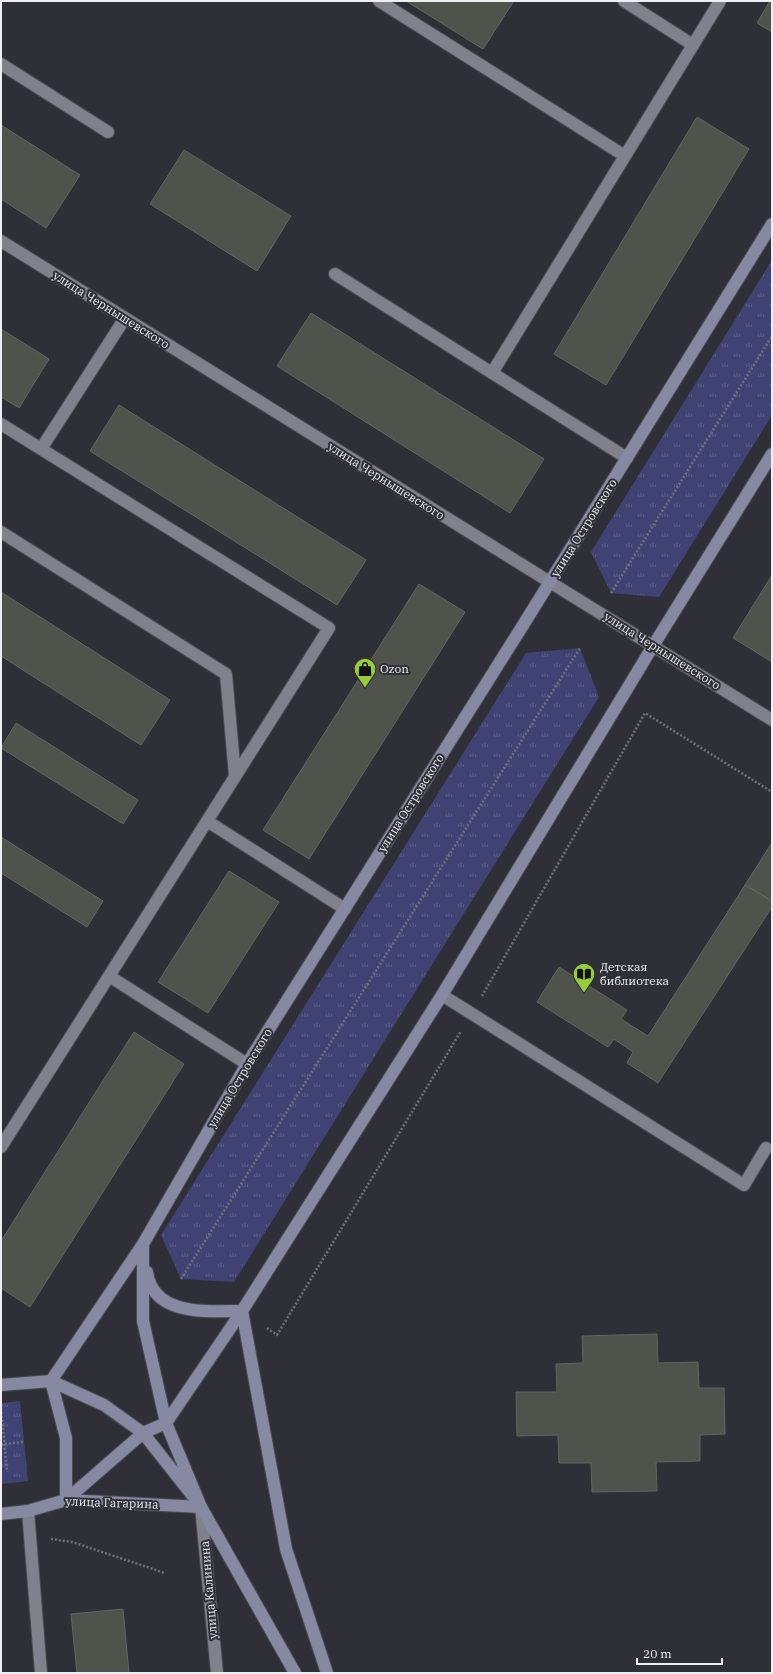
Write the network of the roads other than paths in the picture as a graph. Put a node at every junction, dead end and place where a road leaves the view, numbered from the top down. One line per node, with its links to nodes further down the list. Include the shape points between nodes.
1 (379, 1): 7 (street)
2 (624, 1): 4 (street)
3 (720, 1): 4 (street)
4 (693, 45): 7 (street)
5 (1, 64): 6 (street)
6 (108, 132)
7 (625, 156): 12 (street)
8 (772, 224): 16 (main road, улица Островского)
9 (1, 241): 11 (street, улица Чернышевского)
10 (335, 274): 12 (street)
11 (125, 318): 14 (street); 18 (street, улица Чернышевского)
12 (492, 373): 16 (street)
13 (1, 424): 14 (street)
14 (41, 449): 21 (street, via 329,628)
15 (772, 454): 19 (main road)
16 (627, 458): 18 (main road, улица Островского)
17 (1, 532): 21 (street, via 226,674)
18 (550, 582): 19 (street, улица Чернышевского); 23 (main road, улица Островского)
19 (653, 646): 20 (street, улица Чернышевского); 25 (main road)
20 (772, 720)
21 (235, 776): 22 (street)
22 (206, 821): 23 (street); 24 (street)
23 (345, 909): 26 (main road, улица Островского)
24 (109, 976): 26 (street); 27 (street)
25 (442, 995): 28 (street, via 744,1185); 30 (main road)
26 (247, 1064): 29 (main road, улица Островского)
27 (1, 1147)
28 (766, 1148)
29 (143, 1244): 30 (main road, via 148,1278 154,1293 174,1306 192,1311); 31 (main road, улица Островского); 33 (main road, via 143,1321)
30 (242, 1311): 33 (main road); 42 (main road, via 286,1549)
31 (51, 1381): 32 (main road); 34 (main road, via 104,1405); 35 (main road, via 66,1438)
32 (1, 1385)
33 (166, 1423): 34 (main road); 36 (main road)
34 (143, 1433): 35 (main road); 36 (main road)
35 (66, 1500): 36 (main road, улица Гагарина); 37 (main road, улица Гагарина)
36 (201, 1507): 40 (street, улица Калинина); 41 (main road)
37 (28, 1511): 38 (main road, улица Гагарина); 39 (street)
38 (1, 1514)
39 (41, 1673)
40 (217, 1673)
41 (295, 1673)
42 (327, 1673)

